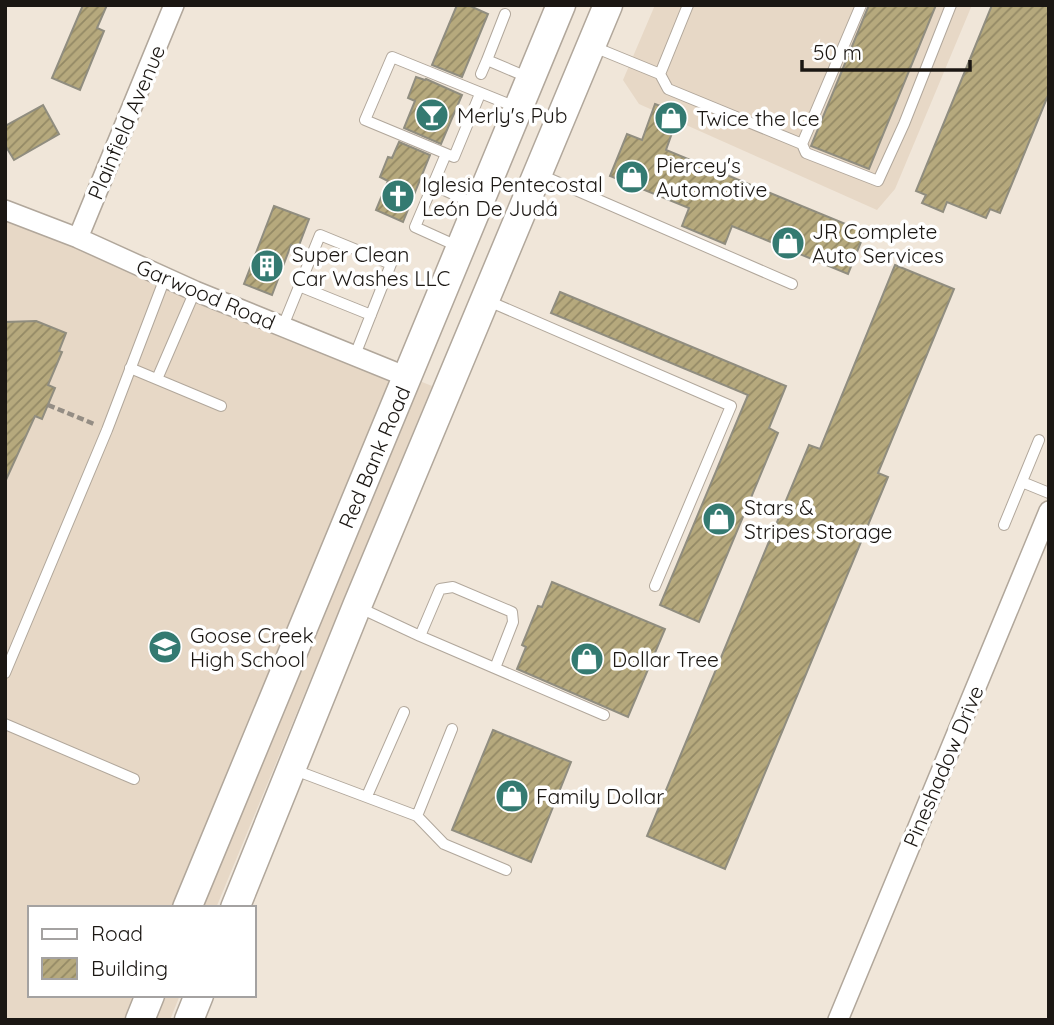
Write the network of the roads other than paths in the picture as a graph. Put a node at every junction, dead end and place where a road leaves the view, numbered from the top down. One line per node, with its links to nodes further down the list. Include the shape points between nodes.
1 (174, 5): 21 (street, Plainfield Avenue)
2 (561, 5): 12 (main road, Red Bank Road)
3 (608, 5): 8 (main road, Red Bank Road)
4 (688, 5): 11 (lane)
5 (861, 5): 15 (lane)
6 (951, 5): 15 (lane, via 878,181 806,153)
7 (505, 14): 9 (lane)
8 (592, 46): 11 (lane); 17 (main road, Red Bank Road)
9 (487, 60): 10 (lane); 12 (lane)
10 (481, 74)
11 (660, 74): 15 (lane, via 668,89)
12 (531, 79): 14 (main road, Red Bank Road)
13 (480, 94): 14 (lane); 16 (lane, via 454,157); 16 (lane, via 392,57 365,120)
14 (518, 109): 20 (main road, Red Bank Road)
15 (802, 144)
16 (446, 153): 18 (lane)
17 (537, 173): 23 (lane); 26 (main road, Red Bank Road)
18 (433, 185): 20 (lane); 20 (lane, via 415,227)
19 (5, 209): 21 (street, Garwood Road)
20 (469, 227): 26 (main road); 31 (main road, Red Bank Road)
21 (78, 238): 22 (street, Garwood Road)
22 (165, 278): 25 (street, Garwood Road); 30 (lane)
23 (792, 284)
24 (299, 286): 27 (lane); 27 (lane, via 320,235 391,264); 28 (lane)
25 (195, 291): 28 (street, Garwood Road); 32 (lane)
26 (486, 300): 35 (main road, Red Bank Road); 40 (lane, via 731,405)
27 (371, 315): 29 (lane)
28 (283, 326): 29 (street, Garwood Road)
29 (355, 355): 31 (street, Garwood Road)
30 (130, 368): 32 (lane); 44 (lane)
31 (407, 377): 35 (main road); 54 (main road, Red Bank Road)
32 (157, 379): 33 (lane)
33 (221, 406)
34 (1039, 440): 36 (lane)
35 (426, 442): 41 (main road, Red Bank Road)
36 (1022, 482): 37 (lane); 39 (lane)
37 (1049, 493)
38 (1049, 512): 60 (street, Pineshadow Drive)
39 (1004, 525)
40 (655, 586)
41 (357, 606): 42 (lane); 49 (main road, Red Bank Road)
42 (420, 636): 43 (lane); 43 (lane, via 440,589 453,587 512,612 513,622)
43 (495, 668): 46 (lane)
44 (5, 673)
45 (404, 712): 51 (lane)
46 (604, 715)
47 (5, 724): 50 (lane)
48 (452, 729): 52 (lane)
49 (292, 769): 51 (lane); 55 (main road, Red Bank Road)
50 (134, 779)
51 (367, 796): 52 (lane)
52 (417, 817): 53 (lane, via 444,844)
53 (506, 870)
54 (188, 906)
55 (236, 906)
56 (149, 997): 58 (main road)
57 (198, 997): 59 (main road)
58 (140, 1020)
59 (189, 1020)
60 (838, 1020)

